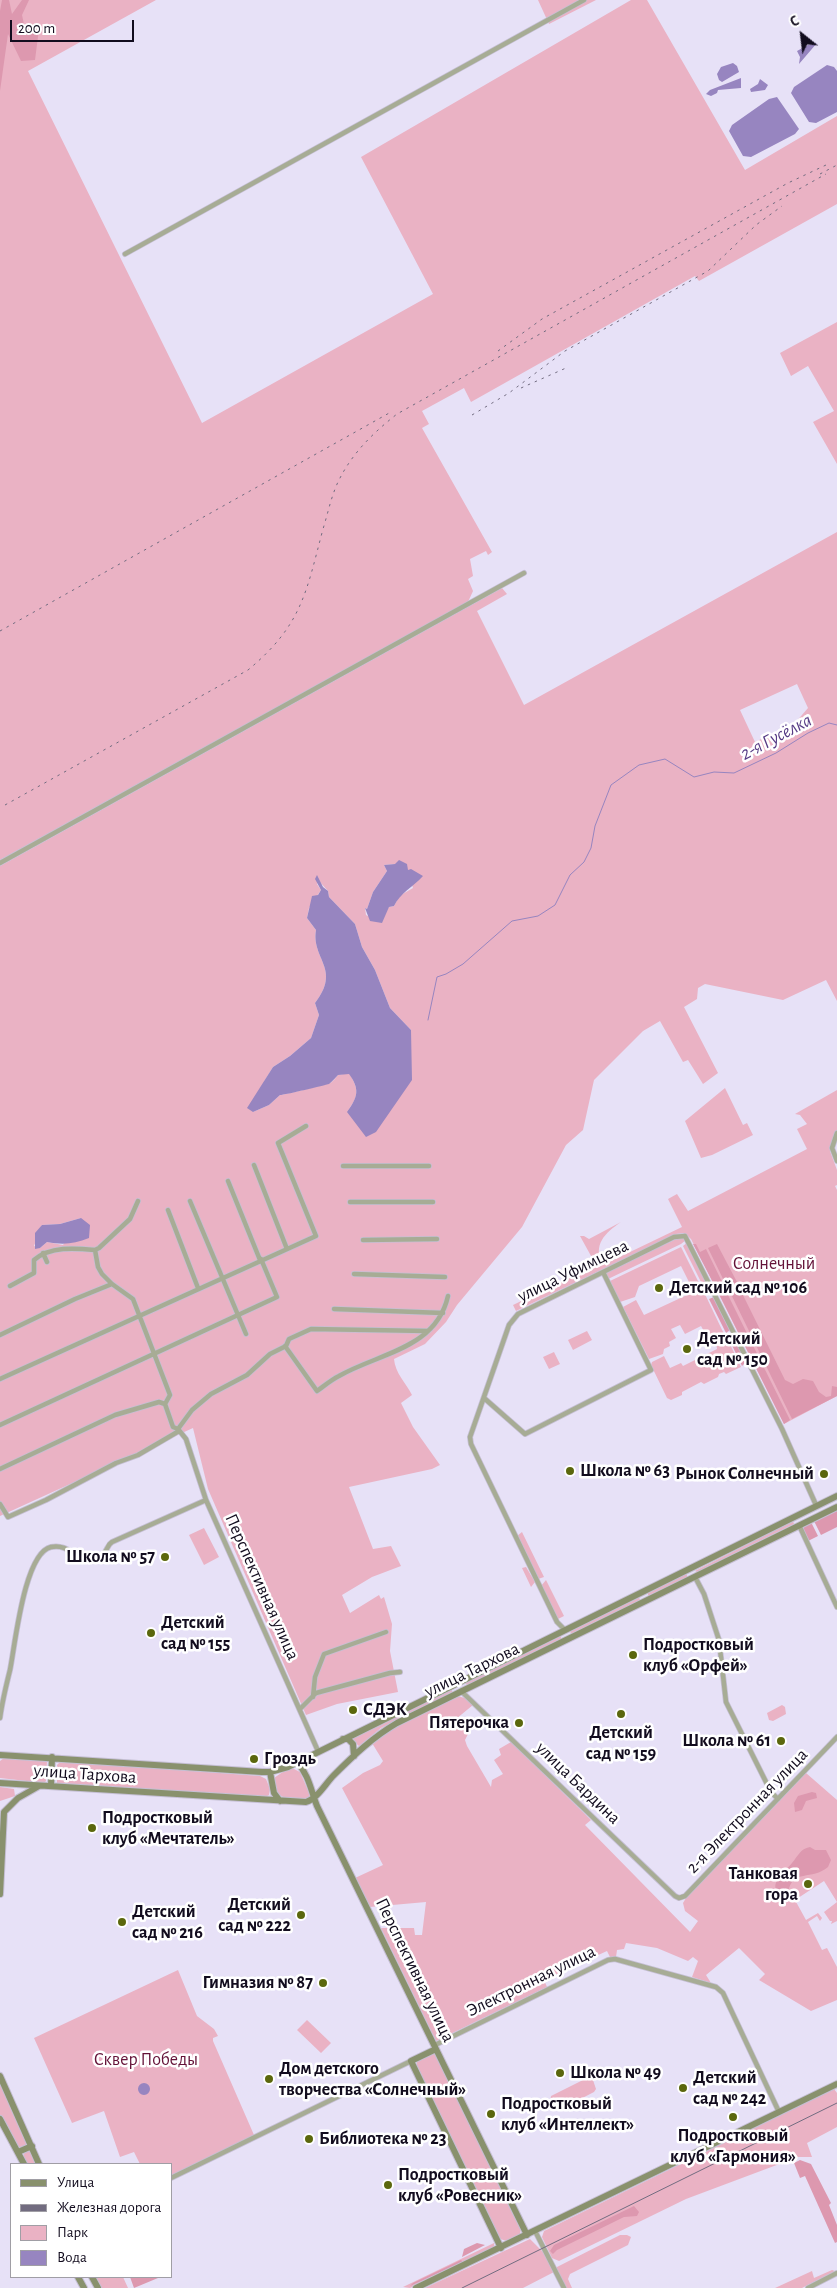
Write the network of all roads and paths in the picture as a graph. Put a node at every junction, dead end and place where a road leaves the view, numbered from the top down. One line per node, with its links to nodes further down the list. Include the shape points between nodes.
1 (584, 0): 2 (street)
2 (125, 254)
3 (524, 573): 4 (street)
4 (0, 863)
5 (306, 1126): 19 (street, via 278,1143 316,1236)
6 (837, 1133): 7 (street, via 832,1148)
7 (837, 1161)
8 (254, 1165): 19 (street)
9 (343, 1166): 10 (street)
10 (429, 1166)
11 (228, 1181): 22 (street)
12 (138, 1201): 20 (street, via 130,1219)
13 (190, 1201): 26 (street)
14 (350, 1202): 15 (street)
15 (433, 1202)
16 (168, 1210): 30 (street)
17 (437, 1239): 18 (street)
18 (363, 1240)
19 (287, 1249): 22 (street)
20 (95, 1250): 21 (street, via 61,1249); 28 (street, Перспективная улица, via 98,1266)
21 (43, 1253): 23 (street); 29 (street, via 34,1260 34,1272)
22 (261, 1260): 26 (street); 35 (street, via 277,1297)
23 (47, 1262)
24 (603, 1272): 42 (street, улица Уфимцева, via 512,1318); 42 (street, via 651,1370 525,1434); 50 (street, улица Уфимцева, via 674,1237 681,1235 687,1238 790,1445)
25 (354, 1274): 27 (street)
26 (223, 1277): 30 (street); 35 (street)
27 (445, 1278)
28 (112, 1284): 34 (street, Перспективная улица, via 130,1295); 38 (street)
29 (10, 1286)
30 (198, 1288): 34 (street)
31 (448, 1296): 33 (street)
32 (334, 1309): 33 (street)
33 (443, 1313): 36 (street)
34 (140, 1315): 40 (street, Перспективная улица); 41 (street)
35 (238, 1315): 37 (street); 40 (street)
36 (428, 1331): 39 (street, via 311,1329 289,1339); 39 (street, via 390,1354 339,1376 317,1391)
37 (246, 1334)
38 (0, 1335)
39 (285, 1346): 45 (street, via 247,1374 211,1394 192,1410)
40 (154, 1352): 43 (street, Перспективная улица, via 170,1395); 44 (street)
41 (0, 1379)
42 (484, 1398): 57 (street, улица Уфимцева, via 470,1437 472,1448 557,1622)
43 (165, 1404): 45 (street, Перспективная улица, via 169,1421); 46 (street, via 159,1402 114,1415)
44 (0, 1425)
45 (180, 1431): 48 (street, Перспективная улица, via 196,1464); 49 (street, via 138,1455 8,1517)
46 (0, 1469)
47 (837, 1496): 50 (main road, улица Тархова)
48 (206, 1500): 64 (street, Перспективная улица); 65 (street, via 112,1542 104,1553 88,1560 61,1547 50,1547 42,1552 32,1570 17,1622)
49 (0, 1504)
50 (816, 1505): 52 (main road); 53 (main road, улица Тархова)
51 (837, 1507): 52 (main road, улица Тархова)
52 (821, 1514): 54 (main road, улица Тархова)
53 (794, 1516): 54 (main road); 57 (main road, улица Тархова)
54 (799, 1525): 55 (main road, улица Тархова); 56 (street)
55 (695, 1577): 59 (main road, улица Тархова); 78 (street, via 717,1632 728,1707)
56 (837, 1607)
57 (565, 1630): 59 (main road); 61 (main road, улица Тархова)
58 (386, 1632): 63 (street, via 324,1654 315,1678)
59 (569, 1639): 62 (main road, улица Тархова)
60 (400, 1672): 63 (street, via 327,1690)
61 (456, 1684): 62 (main road); 67 (main road, улица Тархова)
62 (461, 1691): 70 (main road, улица Тархова, via 376,1736); 82 (street, улица Бардина)
63 (313, 1697): 64 (street)
64 (300, 1710): 68 (street, Перспективная улица)
65 (0, 1718)
66 (837, 1737): 78 (street, 2-я Электронная улица)
67 (343, 1739): 68 (main road, улица Тархова); 70 (main road, via 353,1744)
68 (318, 1751): 72 (main road, улица Тархова)
69 (0, 1755): 71 (main road, улица Тархова)
70 (354, 1756): 77 (main road, улица Тархова)
71 (52, 1757): 73 (main road, улица Тархова); 76 (main road)
72 (297, 1762): 73 (main road, улица Тархова); 77 (main road, Перспективная улица, via 314,1792)
73 (270, 1772): 79 (main road, via 274,1793)
74 (0, 1783): 75 (main road, улица Тархова)
75 (40, 1786): 76 (main road, улица Тархова); 80 (main road)
76 (51, 1786): 79 (main road, улица Тархова)
77 (314, 1799): 79 (main road, улица Тархова, via 306,1802); 83 (main road, Перспективная улица)
78 (778, 1800): 82 (street, 2-я Электронная улица, via 685,1896)
79 (280, 1801)
80 (2, 1809): 81 (main road)
81 (0, 1894)
82 (675, 1896)
83 (436, 2047): 84 (main road, Электронная улица); 87 (street, Электронная улица, via 615,1958 716,1987 723,1993); 95 (main road, Перспективная улица)
84 (411, 2061): 93 (street, Электронная улица); 96 (main road)
85 (0, 2077): 89 (main road)
86 (837, 2084): 87 (main road)
87 (779, 2112): 94 (main road)
88 (0, 2119): 90 (main road)
89 (32, 2146): 90 (main road); 92 (main road)
90 (18, 2152): 91 (main road)
91 (24, 2163)
92 (39, 2163)
93 (172, 2178)
94 (535, 2231): 95 (main road); 99 (street)
95 (527, 2236): 96 (main road)
96 (500, 2248): 98 (main road)
97 (837, 2274): 100 (street)
98 (416, 2288)
99 (564, 2288)
100 (808, 2288)

